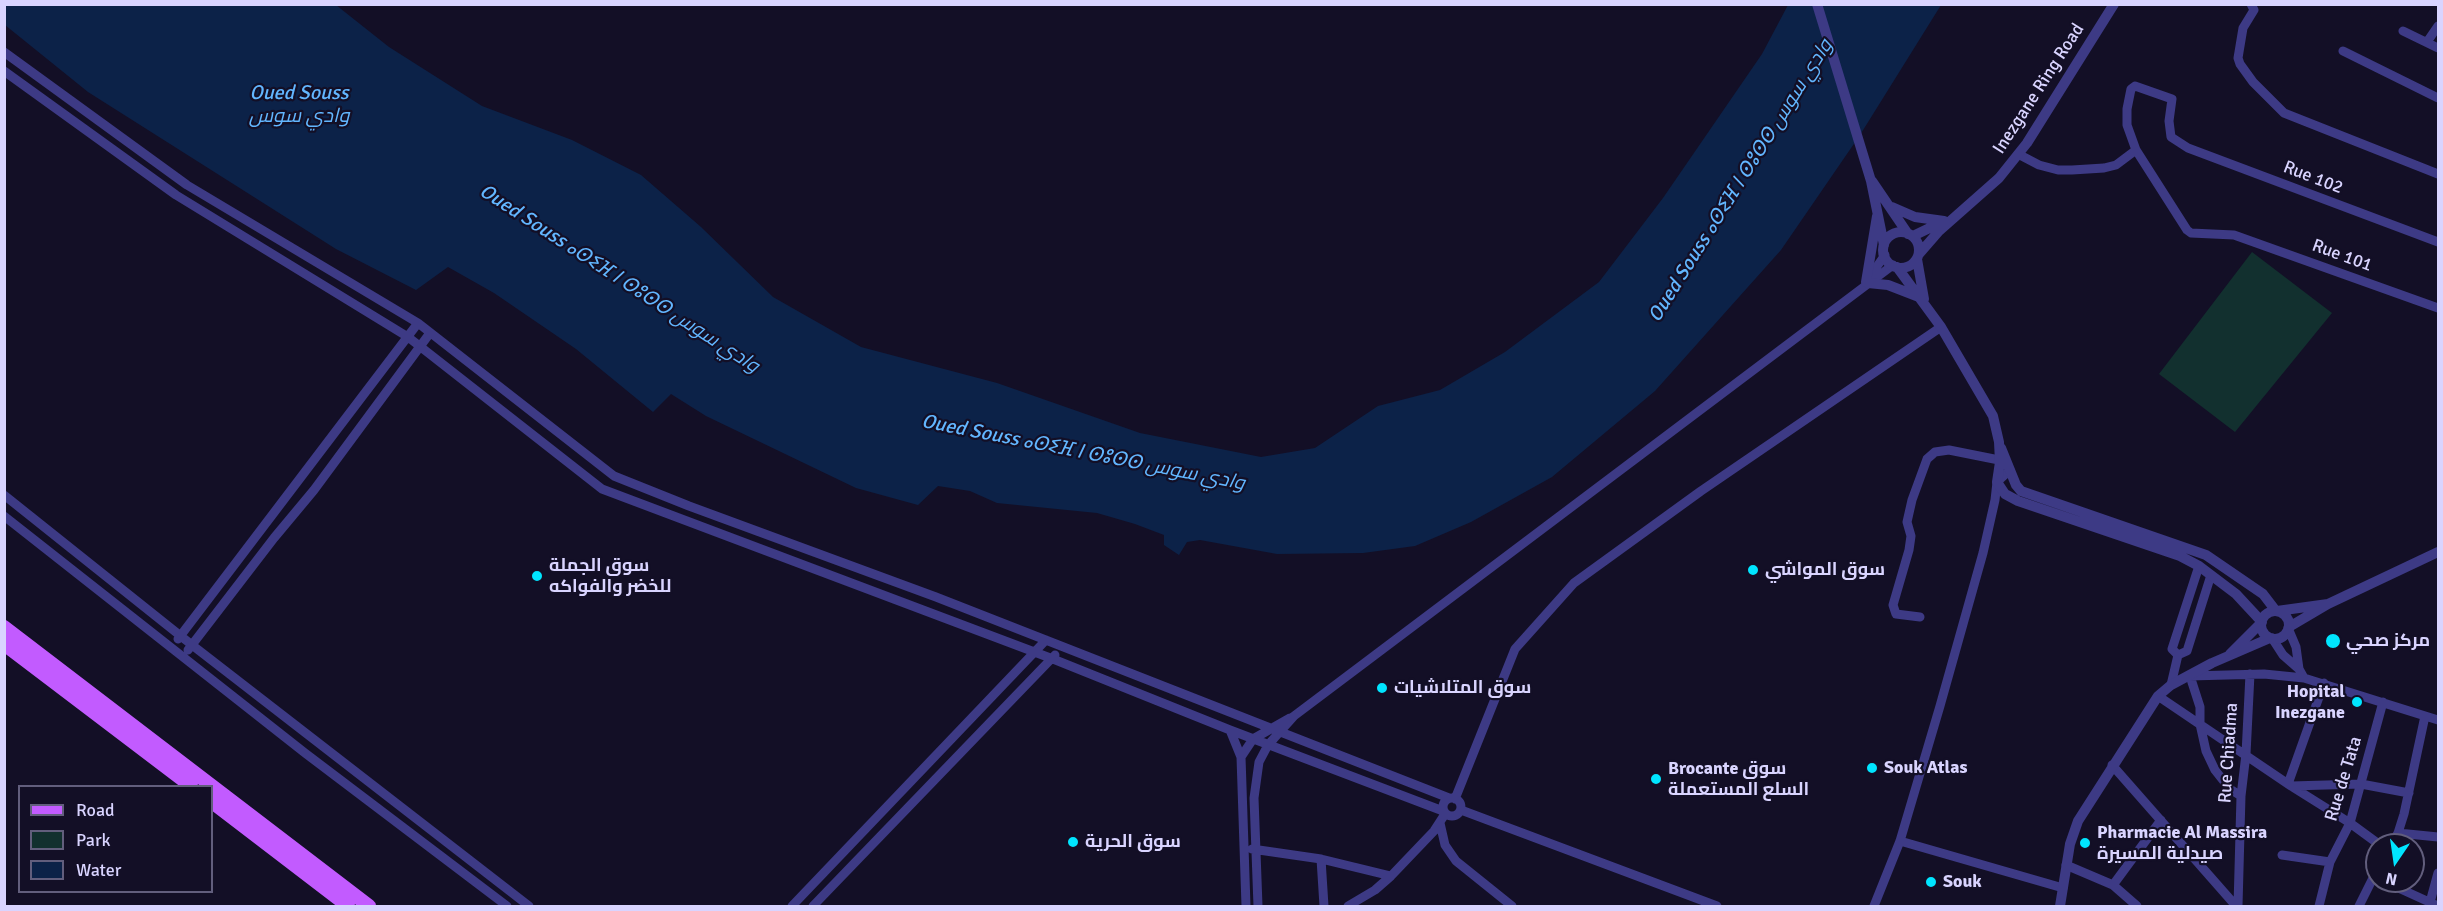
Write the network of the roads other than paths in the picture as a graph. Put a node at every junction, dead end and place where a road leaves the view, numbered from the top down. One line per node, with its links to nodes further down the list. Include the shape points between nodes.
1 (1816, 4): 15 (street)
2 (2114, 4): 13 (street, Inezgane Ring Road)
3 (2251, 4): 14 (street, via 2254,10 2243,28 2238,58 2253,82 2284,113)
4 (2439, 26): 6 (street)
5 (2403, 31): 6 (street)
6 (2427, 42): 7 (street)
7 (2439, 48)
8 (2343, 51): 11 (street)
9 (4, 52): 28 (street, via 187,185)
10 (4, 71): 31 (street, via 176,195)
11 (2439, 98)
12 (2136, 150): 13 (street, via 2116,165 2072,170 2039,165); 21 (street, Rue 102, via 2127,125 2131,89 2135,86 2172,99 2169,130 2177,143); 27 (street, Rue 101, via 2187,230 2195,234 2234,235)
13 (2018, 154): 18 (street, Inezgane Ring Road, via 1999,178)
14 (2439, 174)
15 (1872, 181): 16 (street); 17 (street)
16 (1892, 207): 19 (street, via 1916,217); 20 (street)
17 (1878, 210): 22 (street); 25 (street)
18 (1960, 212): 19 (street, Inezgane Ring Road); 23 (street, Inezgane Ring Road)
19 (1944, 221): 20 (street, Inezgane Ring Road)
20 (1911, 235): 22 (street, via 1894,234); 23 (street, via 1918,244)
21 (2439, 242)
22 (1885, 250): 24 (street); 25 (street)
23 (1918, 257): 24 (street, via 1909,266); 26 (street)
24 (1895, 266): 25 (street); 26 (street)
25 (1866, 284): 26 (street, via 1897,288); 66 (street)
26 (1922, 300): 29 (street)
27 (2439, 308)
28 (418, 323): 30 (street); 31 (street)
29 (1941, 327): 33 (street, via 1993,416); 85 (street, via 1574,583 1515,649)
30 (430, 333): 32 (street); 49 (street, via 614,476)
31 (408, 337): 32 (street); 47 (street)
32 (420, 345): 51 (street, via 314,490); 54 (street, via 602,489)
33 (2006, 464): 34 (street); 36 (street, via 1997,482); 43 (street, via 1949,450 1935,452 1927,459 1912,500 1907,522 1909,550 1893,605 1896,614)
34 (2016, 485): 36 (street); 42 (street, via 2028,495 2206,555 2263,594)
35 (4, 495): 47 (street)
36 (2000, 497): 39 (street, via 2180,556); 94 (street)
37 (4, 516): 53 (street)
38 (2439, 552): 41 (street)
39 (2199, 566): 40 (street); 55 (street, via 2172,649)
40 (2211, 575): 44 (street); 55 (street, via 2187,651)
41 (2328, 604): 42 (street); 46 (street)
42 (2276, 611): 44 (street, via 2267,614); 46 (street, via 2285,615)
43 (1920, 617)
44 (2262, 622): 48 (street, via 2262,630); 56 (street)
45 (4, 627): 80 (main road)
46 (2289, 627): 48 (street, via 2280,638); 60 (street)
47 (181, 636): 51 (street); 53 (street)
48 (2271, 638): 56 (street); 60 (street)
49 (1046, 640): 52 (street); 54 (street)
50 (4, 644): 79 (main road)
51 (192, 645): 57 (street); 114 (street)
52 (1061, 646): 58 (street); 70 (street)
53 (172, 648): 57 (street)
54 (1035, 652): 58 (street); 103 (street)
55 (2178, 655): 63 (street)
56 (2230, 655): 61 (street)
57 (183, 657): 113 (street)
58 (1053, 658): 71 (street); 108 (street)
59 (2250, 674): 60 (street); 61 (street); 75 (street, Rue Chiadma)
60 (2301, 674): 62 (street)
61 (2190, 676): 63 (street); 69 (street, via 2200,707)
62 (2324, 683): 65 (street); 81 (street)
63 (2171, 685): 64 (street)
64 (2158, 696): 69 (street); 77 (street)
65 (2383, 702): 67 (street); 78 (street, Rue de Tata)
66 (1294, 716): 70 (street); 72 (street)
67 (2426, 716): 68 (street); 83 (street)
68 (2439, 720)
69 (2200, 724): 75 (street); 84 (street, via 2206,751 2216,770 2230,789)
70 (1269, 729): 72 (street); 73 (street)
71 (1230, 730): 73 (street); 76 (street)
72 (1279, 733): 74 (street); 85 (street)
73 (1253, 739): 74 (street); 76 (street)
74 (1268, 745): 88 (street); 96 (street, via 1259,762 1254,798)
75 (2246, 754): 81 (street); 84 (street, Rue Chiadma)
76 (1240, 758): 95 (street)
77 (2112, 765): 89 (street); 100 (street, via 2078,820)
78 (2361, 784): 81 (street); 83 (street); 90 (street, Rue de Tata)
79 (190, 785)
80 (211, 785)
81 (2289, 785): 90 (street)
82 (213, 787): 112 (main road)
83 (2409, 793): 92 (street)
84 (2241, 796): 125 (street, Rue Chiadma)
85 (1452, 798): 87 (street, via 1460,803); 88 (street, via 1443,803)
86 (213, 803): 111 (main road)
87 (1461, 810): 88 (street, via 1454,816); 121 (street)
88 (1444, 812): 91 (street)
89 (2162, 820): 104 (street); 125 (street)
90 (2350, 823): 93 (street); 99 (street, Rue de Tata)
91 (1440, 824): 102 (street); 120 (street, via 1445,845 1456,861)
92 (2398, 833)
93 (2365, 834)
94 (1900, 841): 105 (street); 122 (street)
95 (1245, 849): 96 (street); 116 (street)
96 (1256, 849): 98 (street); 117 (street)
97 (2282, 855): 99 (street)
98 (1322, 859): 102 (street); 118 (street)
99 (2330, 862): 109 (street, Rue de Tata)
100 (2066, 865): 104 (street); 105 (street)
101 (2439, 873): 110 (street)
102 (1391, 876): 119 (street)
103 (816, 882): 106 (street); 108 (street)
104 (2113, 885): 124 (street)
105 (2063, 888): 123 (street)
106 (807, 891): 108 (street); 115 (street)
107 (2408, 893): 110 (street)
108 (820, 900)
109 (2320, 902)
110 (2432, 905)
111 (348, 906)
112 (369, 906)
113 (507, 906)
114 (529, 906)
115 (792, 906)
116 (1246, 906)
117 (1258, 906)
118 (1324, 906)
119 (1348, 906)
120 (1512, 906)
121 (1717, 906)
122 (1874, 906)
123 (2060, 906)
124 (2137, 906)
125 (2237, 906)

